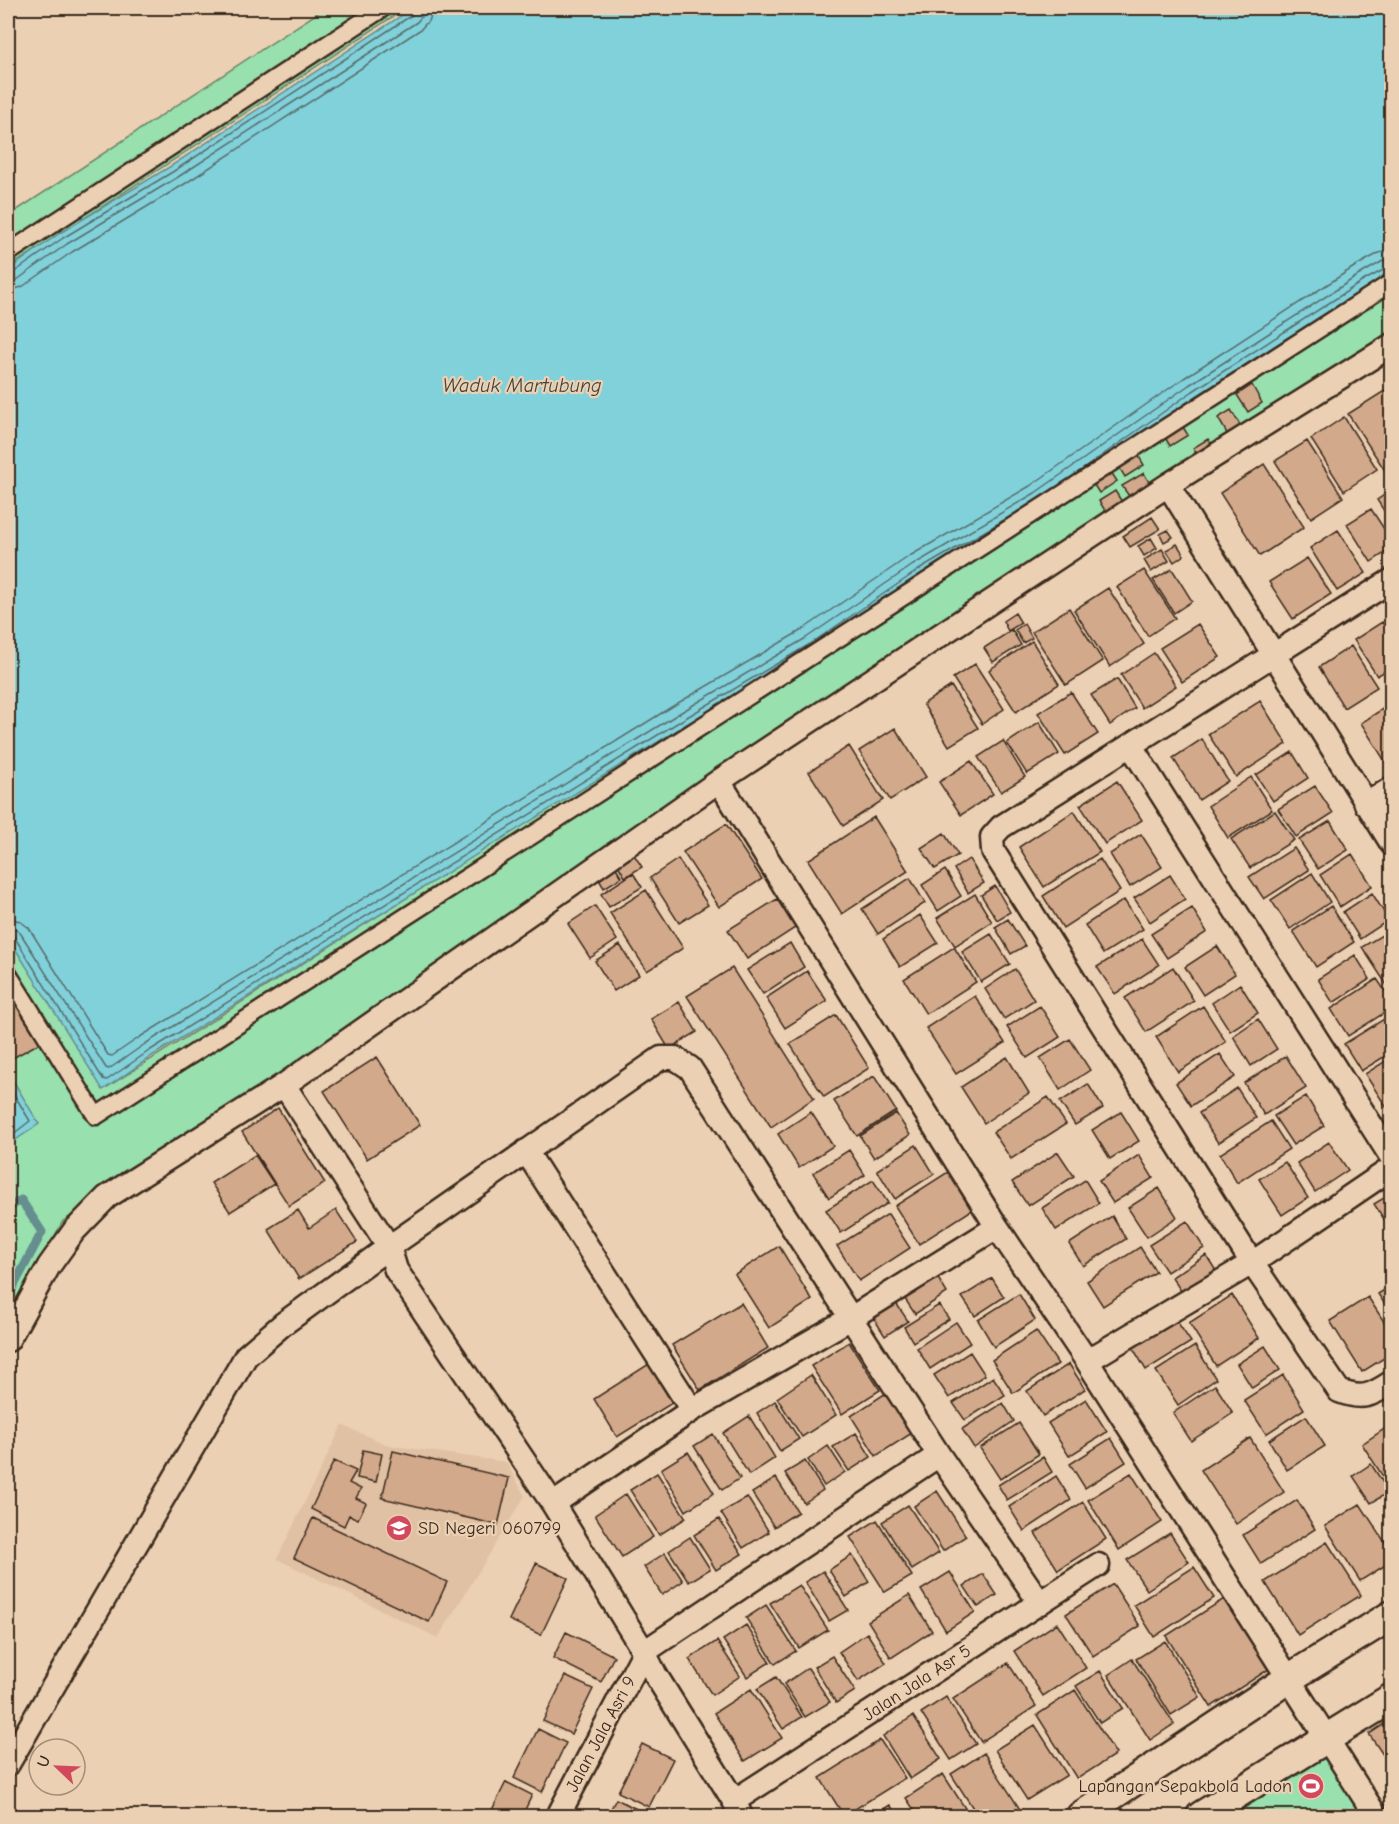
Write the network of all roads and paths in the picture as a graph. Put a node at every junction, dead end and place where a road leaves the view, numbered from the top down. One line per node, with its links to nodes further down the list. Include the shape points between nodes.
1 (383, 8): 2 (street)
2 (8, 254)
3 (1392, 282): 13 (street, via 96,1116)
4 (1392, 345): 5 (street)
5 (1168, 485): 7 (street); 9 (street)
6 (1392, 580): 7 (street)
7 (1273, 656): 8 (street); 11 (street)
8 (1131, 746): 16 (street); 20 (street, via 1001,827 992,837 993,851)
9 (719, 781): 14 (street); 18 (street)
10 (1392, 788): 11 (street)
11 (1366, 804): 12 (street)
12 (1392, 844)
13 (8, 974)
14 (284, 1085): 19 (street); 22 (street, via 107,1197 48,1266)
15 (526, 1152): 19 (street); 21 (street, via 661,1058 675,1058 690,1068); 25 (street)
16 (1392, 1158)
17 (1392, 1168): 20 (street)
18 (997, 1227): 21 (street); 23 (street)
19 (389, 1247): 27 (street, via 396,1270); 35 (street, via 283,1324 246,1356)
20 (1252, 1263): 23 (street); 24 (street, via 1339,1391 1353,1396 1372,1395)
21 (850, 1318): 25 (street); 26 (street)
22 (8, 1340)
23 (1088, 1361): 32 (street)
24 (1392, 1382)
25 (692, 1410): 27 (street)
26 (939, 1455): 29 (street); 31 (street)
27 (553, 1504): 31 (street)
28 (1098, 1565): 29 (street, Jalan Jala Asr 5)
29 (1040, 1603): 36 (street, Jalan Jala Asr 5)
30 (1392, 1615): 32 (street)
31 (645, 1652): 36 (street); 37 (street, Jalan Jala Asri 9)
32 (1288, 1678): 34 (street); 38 (street)
33 (1392, 1698): 34 (street)
34 (1327, 1738): 39 (street); 40 (street)
35 (8, 1764)
36 (737, 1809)
37 (558, 1816)
38 (1081, 1816)
39 (1202, 1816)
40 (1376, 1816)

